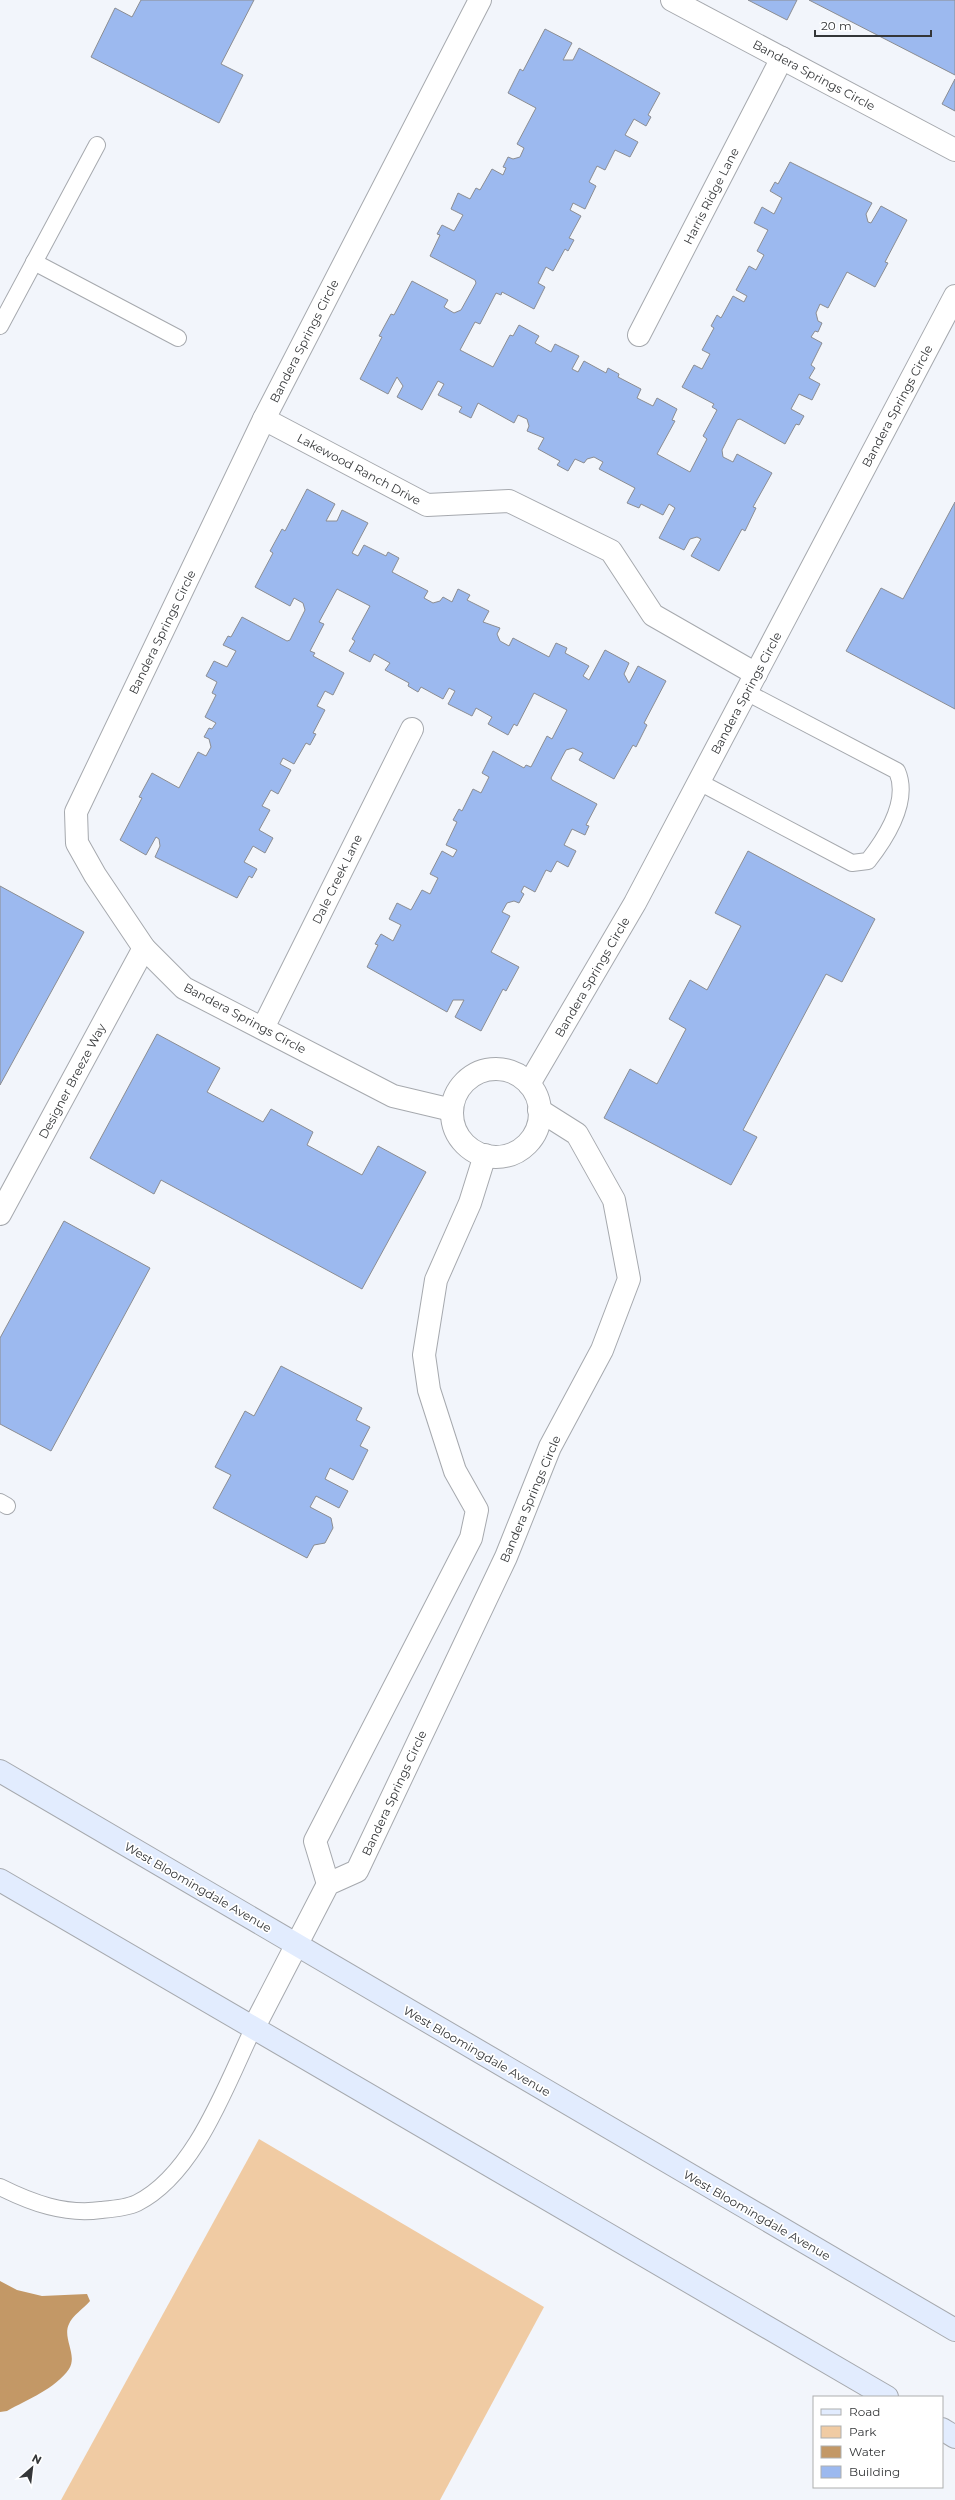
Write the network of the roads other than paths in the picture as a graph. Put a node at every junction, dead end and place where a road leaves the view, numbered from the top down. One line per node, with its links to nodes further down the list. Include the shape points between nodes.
1 (480, 0): 11 (street, Bandera Springs Circle)
2 (672, 0): 3 (street, Bandera Springs Circle)
3 (782, 58): 5 (street, Bandera Springs Circle); 9 (street, Harris Ridge Lane)
4 (98, 145): 6 (lane)
5 (955, 150)
6 (34, 262): 8 (lane); 10 (lane)
7 (955, 296): 12 (street, Bandera Springs Circle)
8 (0, 326)
9 (639, 334)
10 (178, 338)
11 (264, 419): 12 (street, Lakewood Ranch Drive, via 427,505 509,501 611,551 653,615); 15 (street, Bandera Springs Circle, via 76,812 77,843 94,875)
12 (751, 683): 14 (street, Bandera Springs Circle); 14 (lane, via 897,771 900,780 900,801 883,842 868,862 852,863)
13 (412, 729): 16 (street, Dale Creek Lane)
14 (699, 782): 17 (street, Bandera Springs Circle, via 635,903)
15 (144, 948): 16 (street, Bandera Springs Circle, via 184,988); 21 (street, Designer Breeze Way)
16 (263, 1028): 18 (street, Bandera Springs Circle, via 394,1096)
17 (529, 1084): 18 (street, via 518,1075 504,1069 489,1069 474,1074 462,1083 455,1096); 19 (street)
18 (452, 1110): 20 (street, via 453,1125 459,1138 469,1148)
19 (539, 1110): 20 (street, via 538,1125 532,1138 522,1148 510,1154); 24 (street, Bandera Springs Circle, via 577,1134 614,1200 629,1279 602,1350 550,1447 506,1557 357,1871)
20 (485, 1155): 24 (street, via 470,1203 436,1280 424,1355 429,1390 455,1471 477,1510 471,1538 315,1841)
21 (0, 1214)
22 (0, 1771): 25 (main road, West Bloomingdale Avenue)
23 (0, 1880): 26 (main road)
24 (328, 1884): 25 (street)
25 (296, 1945): 26 (street); 28 (main road, West Bloomingdale Avenue)
26 (253, 2029): 27 (lane, via 209,2120 185,2158 156,2191 136,2203 85,2212 28,2201); 29 (main road)
27 (0, 2186)
28 (955, 2330)
29 (885, 2396)
30 (943, 2430): 31 (main road)
31 (955, 2437)

